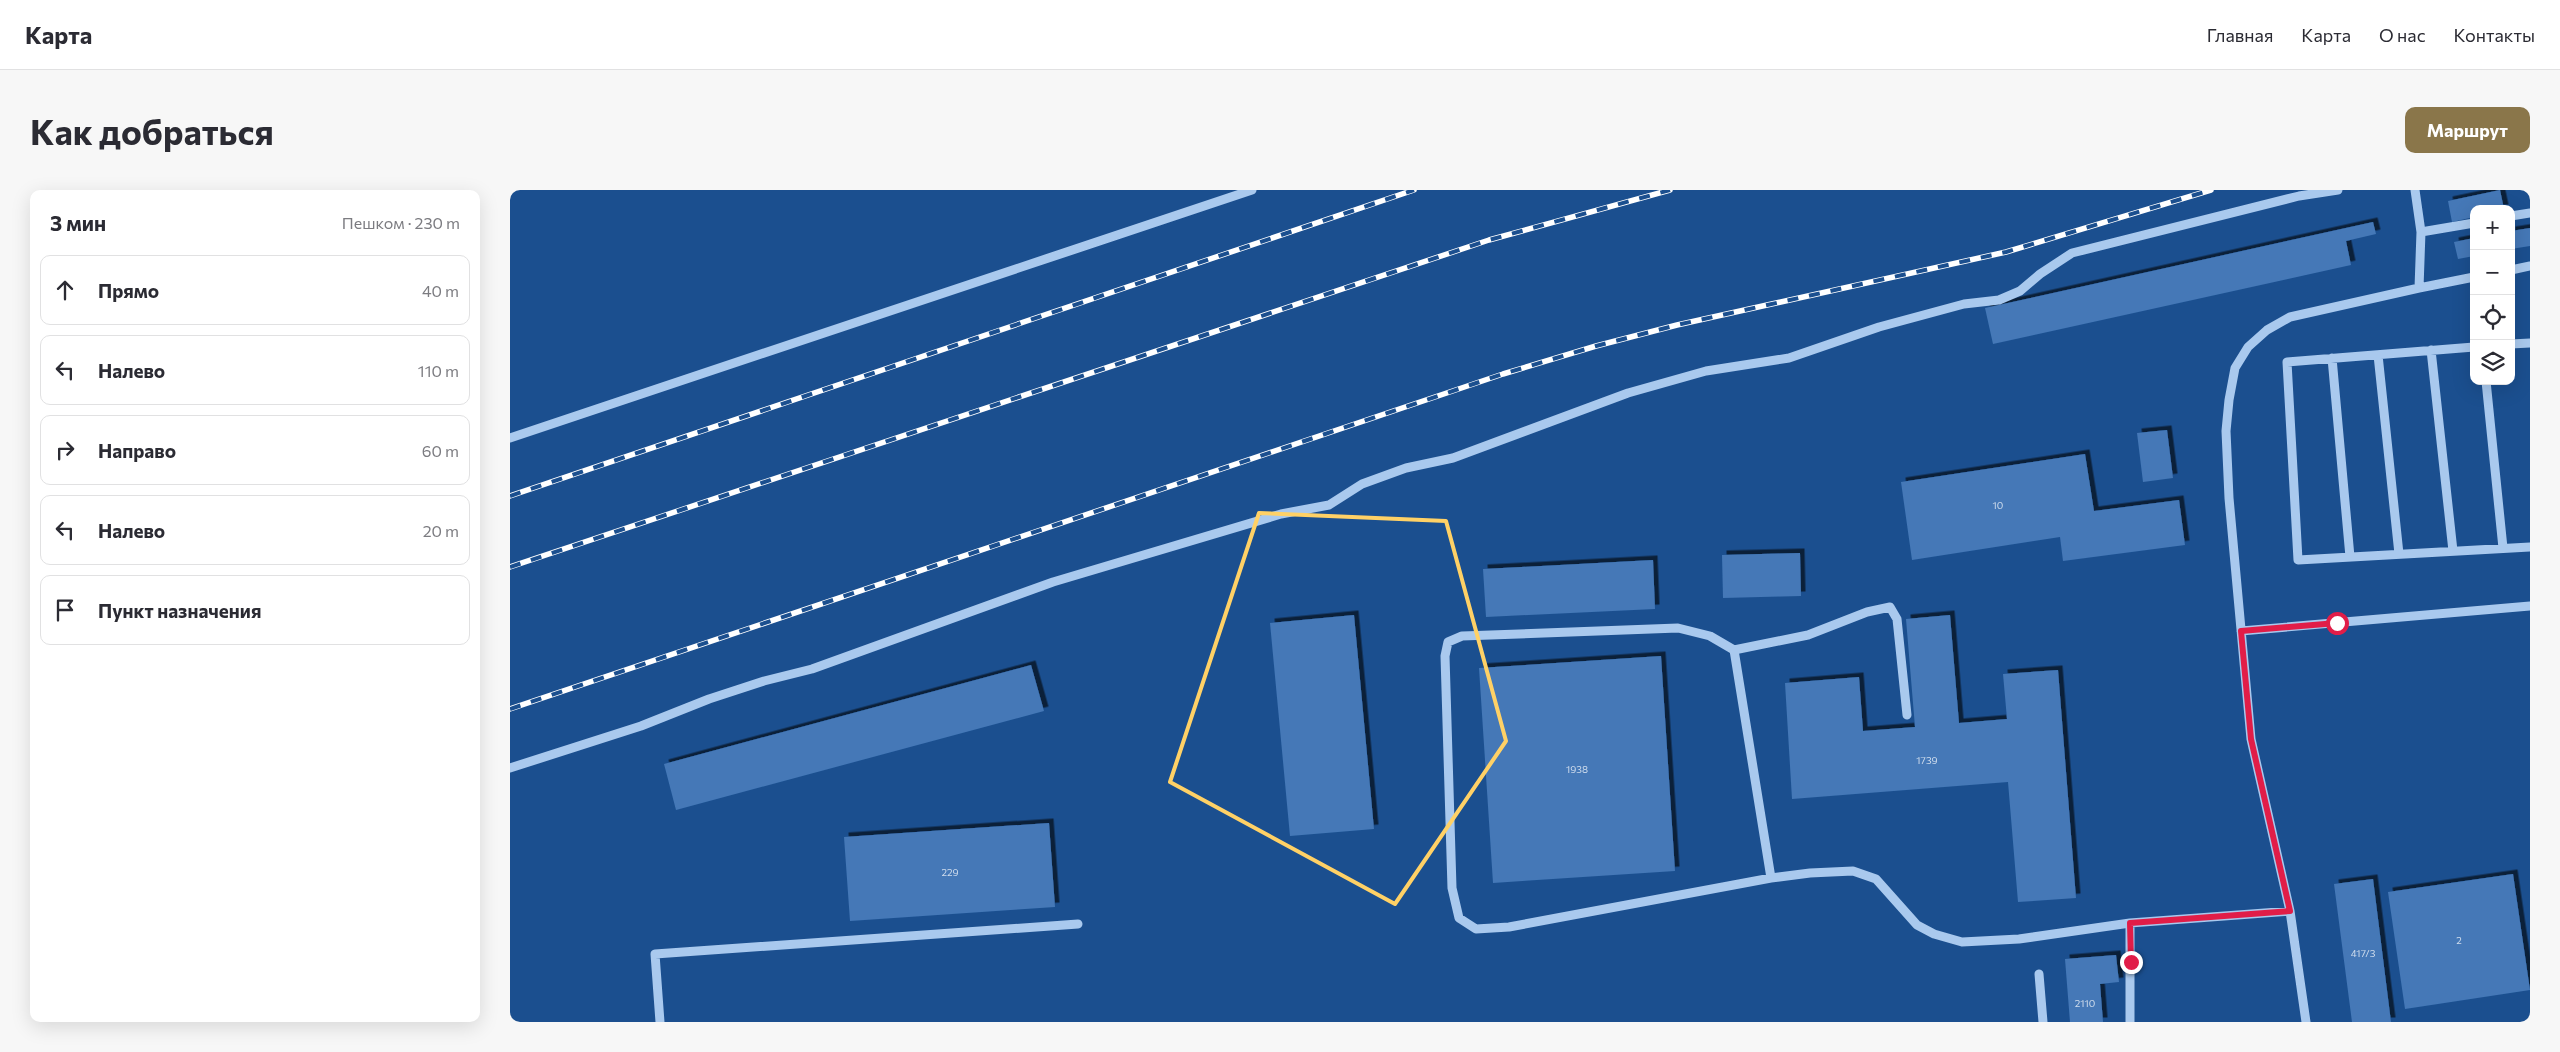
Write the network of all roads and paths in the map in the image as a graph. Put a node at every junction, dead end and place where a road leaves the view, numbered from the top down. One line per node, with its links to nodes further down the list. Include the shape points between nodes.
1 (1252, 190): 19 (street)
2 (2338, 190): 29 (street, via 2300,196 2072,253 2020,291 2000,300 1964,304 1879,327 1788,358 1706,371 1628,393 1453,458 1406,468 1362,484 1329,505 1282,514 1053,582 812,669 745,687 641,726)
3 (2415, 190): 7 (street)
4 (2530, 213): 5 (street)
5 (2515, 215)
6 (2470, 224): 7 (street)
7 (2421, 232): 11 (street)
8 (2530, 266): 9 (street)
9 (2515, 269)
10 (2470, 278): 11 (street)
11 (2418, 288): 26 (street, via 2290,317 2267,330 2248,347 2235,368 2226,431)
12 (2530, 343): 13 (street)
13 (2515, 344)
14 (2470, 347): 15 (street)
15 (2431, 350): 16 (street); 22 (street)
16 (2378, 355): 17 (street); 23 (street)
17 (2332, 358): 24 (street); 24 (street, via 2287,362 2298,560)
18 (2486, 385): 21 (street)
19 (510, 438)
20 (2530, 547): 21 (street)
21 (2503, 548): 22 (street)
22 (2452, 551): 23 (street)
23 (2400, 554): 24 (street)
24 (2350, 557)
25 (2530, 606): 26 (street)
26 (2241, 631): 31 (street, via 2251,739)
27 (1734, 650): 28 (street, via 1808,635 1867,612 1890,607 1897,619); 30 (street); 30 (street, via 1710,636 1678,628 1462,636 1448,642 1445,656 1452,888 1459,918 1476,929 1509,927)
28 (1907, 715)
29 (510, 768)
30 (1771, 878): 32 (street, via 1853,871 1876,880 1917,925 1962,942 2019,939)
31 (2290, 911): 32 (street); 38 (street)
32 (2130, 923): 37 (street)
33 (1078, 924): 35 (street, via 655,954)
34 (2039, 974): 36 (street)
35 (660, 1022)
36 (2043, 1022)
37 (2130, 1022)
38 (2306, 1022)

